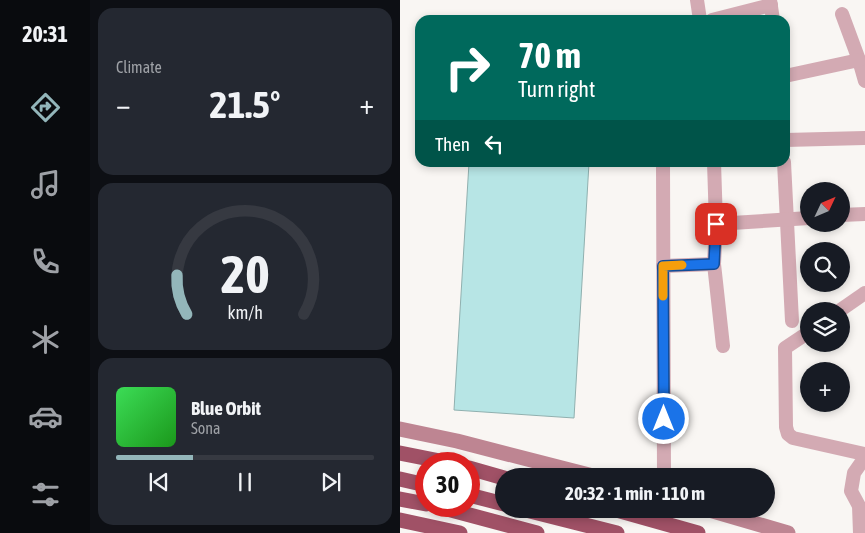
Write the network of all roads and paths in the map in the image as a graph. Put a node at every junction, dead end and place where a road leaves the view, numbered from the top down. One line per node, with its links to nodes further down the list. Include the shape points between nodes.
1 (697, 0): 4 (street)
2 (770, 2): 5 (street); 6 (street)
3 (842, 14): 7 (street)
4 (699, 15)
5 (728, 15)
6 (772, 15)
7 (860, 60): 8 (street); 9 (street)
8 (790, 75)
9 (865, 81)
10 (865, 138): 11 (street)
11 (790, 140)
12 (663, 167): 21 (street)
13 (714, 167): 19 (street)
14 (784, 167): 18 (street)
15 (865, 214): 16 (street)
16 (850, 215)
17 (800, 218): 18 (street)
18 (786, 219): 19 (street); 24 (street)
19 (716, 224): 20 (street)
20 (714, 264): 21 (street); 26 (street)
21 (663, 266): 32 (street)
22 (865, 293): 23 (street)
23 (850, 303)
24 (792, 321)
25 (800, 338): 30 (street, via 786,348 788,434)
26 (723, 346)
27 (400, 429): 31 (street)
28 (400, 453): 29 (highway)
29 (415, 456)
30 (864, 460): 41 (street, via 854,473 851,491)
31 (562, 468)
32 (664, 468)
33 (480, 471): 34 (highway)
34 (495, 475)
35 (400, 479): 36 (highway)
36 (415, 482)
37 (480, 498): 40 (highway)
38 (400, 499): 39 (highway)
39 (415, 502)
40 (495, 502)
41 (862, 503): 52 (street)
42 (477, 517): 48 (highway)
43 (558, 518): 49 (highway)
44 (645, 518): 50 (highway)
45 (737, 518): 51 (street)
46 (400, 520): 47 (highway)
47 (460, 533)
48 (537, 533)
49 (617, 533)
50 (698, 533)
51 (788, 533)
52 (860, 533)

